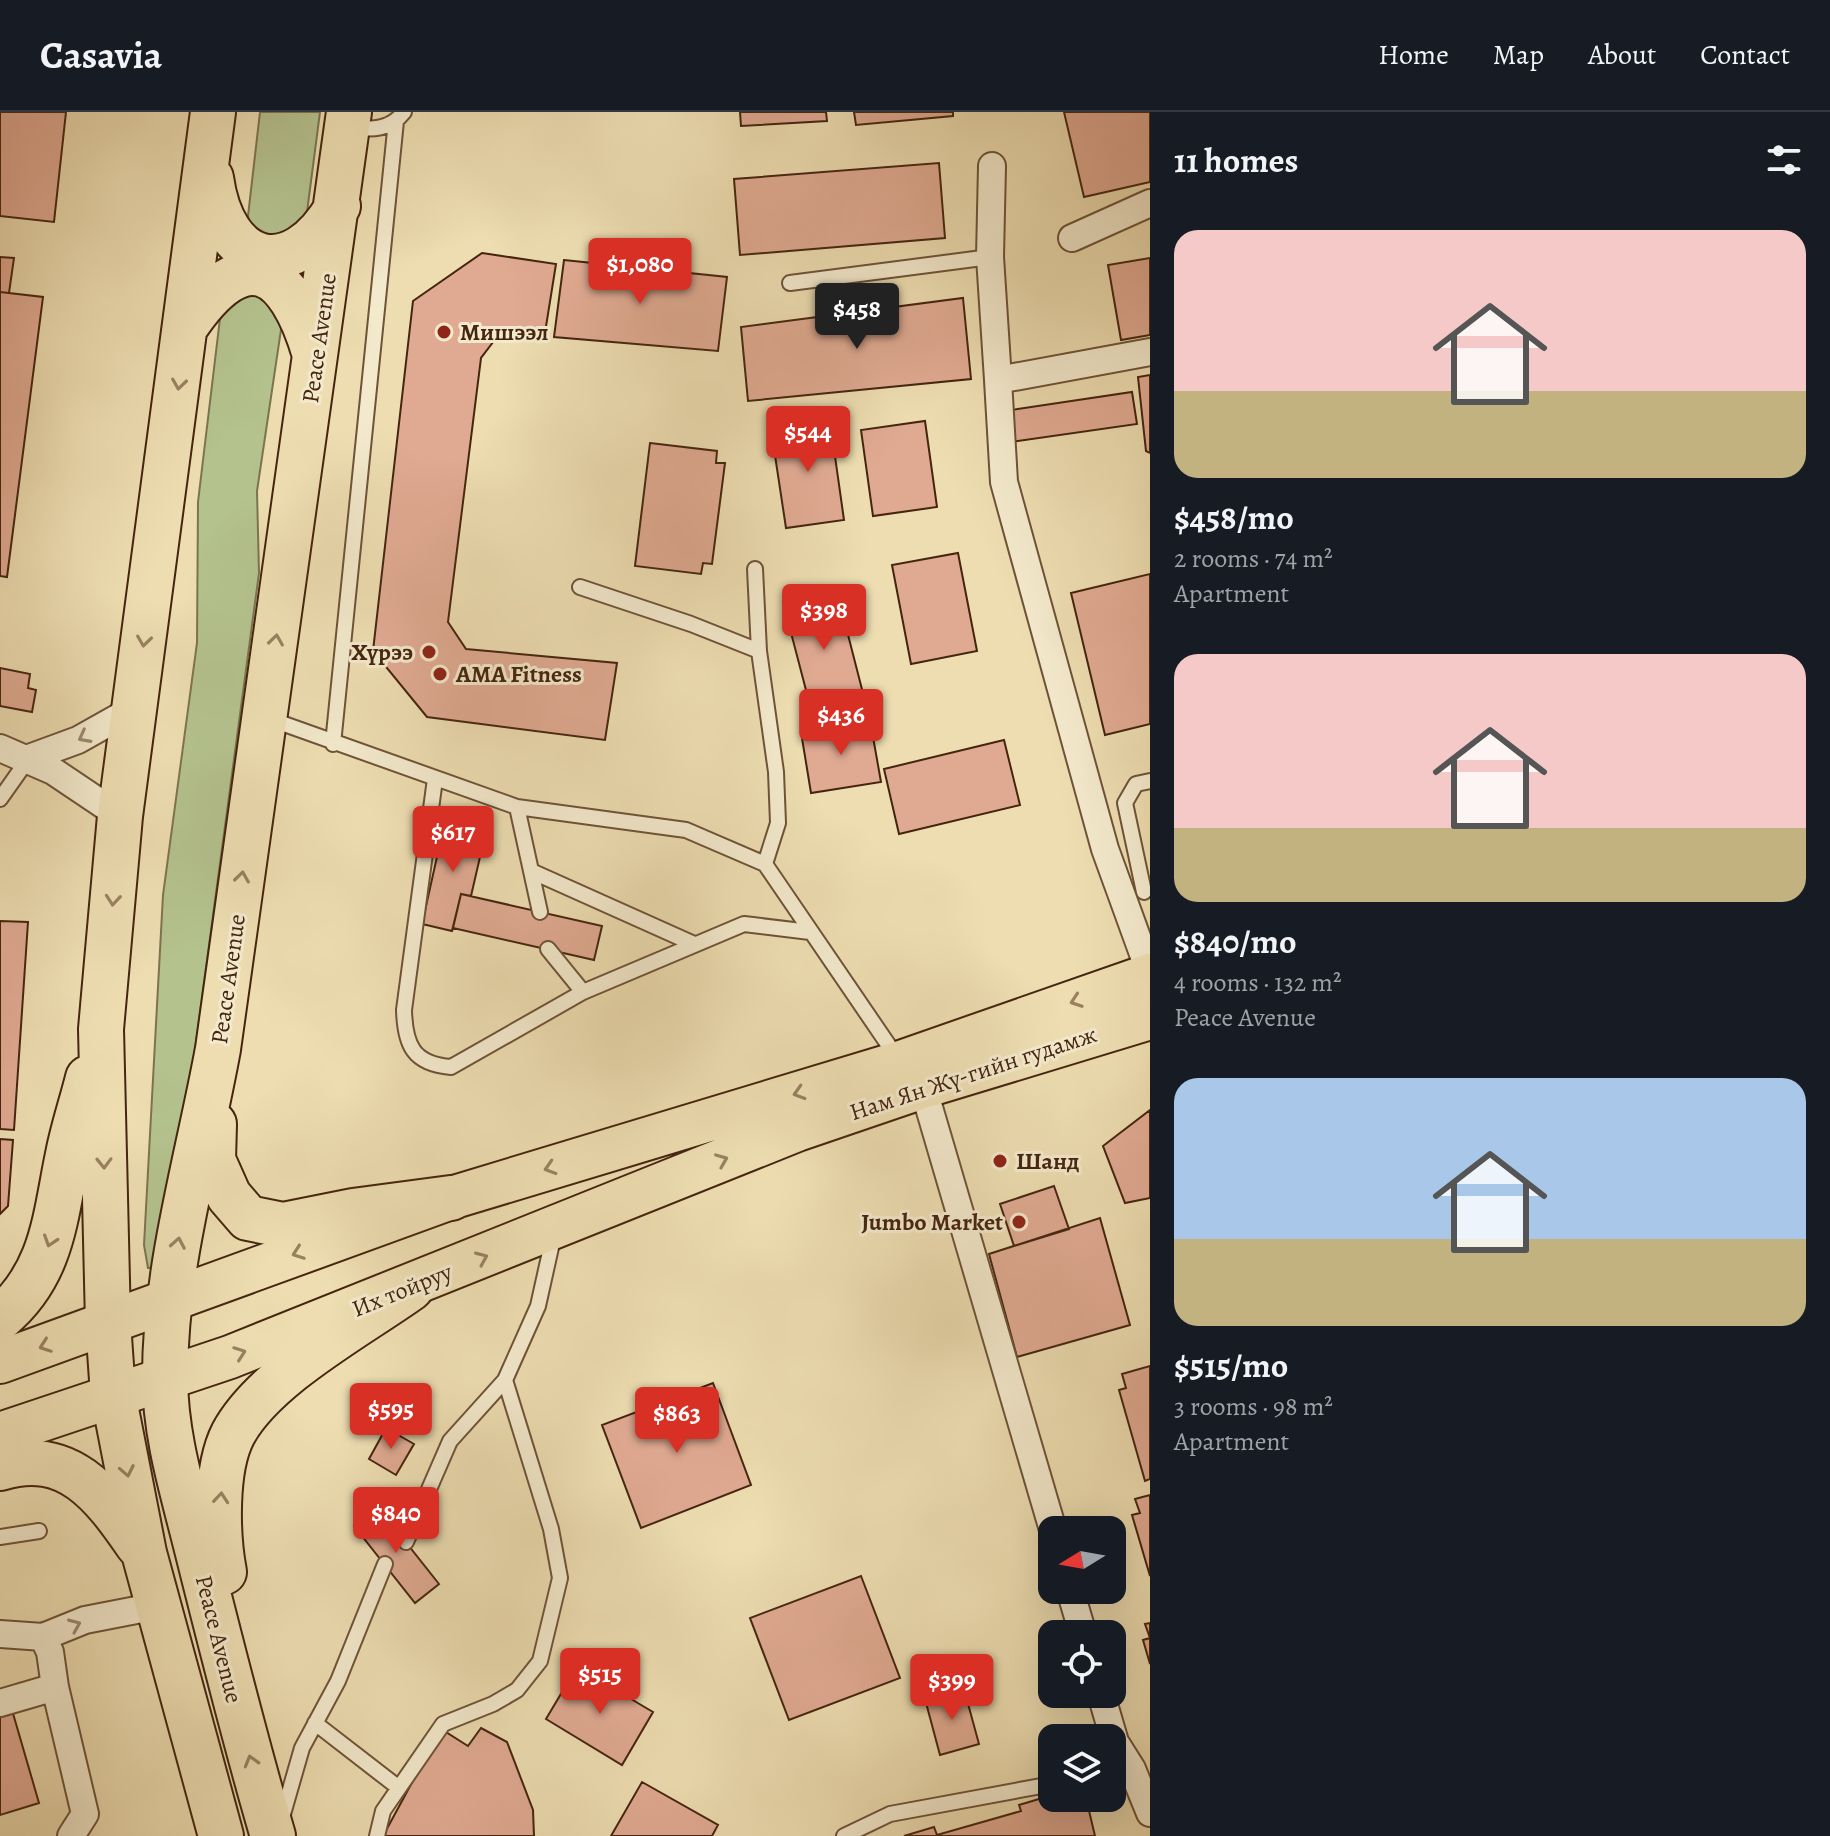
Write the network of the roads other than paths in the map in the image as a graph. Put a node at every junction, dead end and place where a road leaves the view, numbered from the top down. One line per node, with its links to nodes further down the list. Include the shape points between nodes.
1 (213, 112): 4 (highway, Peace Avenue)
2 (400, 117): 3 (lane, via 370,130); 20 (lane)
3 (348, 119): 7 (highway, Peace Avenue)
4 (208, 156): 7 (highway, via 218,213 233,238 252,254 277,257 298,251 320,233); 11 (highway, Peace Avenue)
5 (992, 166): 9 (street)
6 (1150, 203): 8 (street)
7 (338, 206): 13 (highway, Peace Avenue)
8 (1072, 238)
9 (990, 257): 10 (lane); 14 (street)
10 (790, 283)
11 (186, 326): 13 (highway, via 221,283 262,275 279,283 294,300); 18 (highway, Peace Avenue, one-way to 18)
12 (1150, 352): 14 (street)
13 (316, 357): 19 (highway, Peace Avenue, one-way to 13)
14 (998, 380): 30 (street, via 1004,482 1090,799)
15 (755, 569): 17 (lane)
16 (580, 587): 17 (lane)
17 (759, 651): 28 (lane, via 778,823)
18 (135, 708): 22 (street, one-way to 22, via 78,740); 27 (highway, Peace Avenue)
19 (266, 717): 20 (lane); 39 (highway, Peace Avenue, one-way to 19)
20 (333, 744): 23 (lane)
21 (0, 748): 22 (street)
22 (29, 758): 25 (lane); 27 (street)
23 (435, 779): 26 (lane); 36 (lane, via 404,1010 405,1036 415,1052 431,1065 451,1067)
24 (1150, 781): 30 (lane, via 1136,784 1125,803)
25 (0, 799)
26 (517, 807): 28 (lane, via 686,830); 29 (lane)
27 (120, 816): 38 (highway, Peace Avenue, one-way to 38)
28 (765, 864): 32 (lane)
29 (531, 871): 31 (lane); 33 (lane)
30 (1139, 894): 35 (street)
31 (540, 912)
32 (810, 932): 33 (lane, via 744,924); 40 (lane)
33 (694, 944): 36 (lane)
34 (548, 949): 36 (lane)
35 (1150, 974): 40 (main road, Нам Ян Жү-гийн гудамж, one-way to 40)
36 (583, 992)
37 (1150, 1018): 40 (main road, Нам Ян Жү-гийн гудамж)
38 (101, 1029): 46 (highway, one-way to 46, via 39,1274); 47 (highway, Peace Avenue, one-way to 47)
39 (218, 1049): 42 (highway, via 213,1160 229,1196 248,1218 283,1225); 45 (highway, Peace Avenue, one-way to 39, via 176,1246)
40 (899, 1073): 41 (main road, Нам Ян Жү-гийн гудамж); 42 (main road, one-way to 42); 54 (street)
41 (797, 1130): 43 (main road, Их тойруу, one-way to 41)
42 (451, 1198): 45 (main road, one-way to 45)
43 (556, 1227): 44 (main road, Их тойруу, one-way to 43); 50 (lane, via 538,1306)
44 (411, 1288): 49 (main road, Их тойруу, one-way to 44); 65 (highway, one-way to 44, via 235,1631 218,1538 232,1436 251,1408 294,1368)
45 (171, 1300): 47 (main road); 49 (highway, Peace Avenue)
46 (0, 1318)
47 (108, 1323): 48 (main road, one-way to 48); 51 (highway, Peace Avenue)
48 (0, 1362)
49 (165, 1377): 51 (main road, Их тойруу); 65 (highway, Peace Avenue, via 168,1428)
50 (505, 1380): 57 (lane, via 450,1441); 69 (lane, via 551,1529 560,1578 540,1661 517,1690 443,1724)
51 (113, 1394): 52 (main road, Их тойруу); 58 (highway, Peace Avenue, one-way to 58)
52 (0, 1434)
53 (0, 1468): 58 (highway, via 41,1462 73,1471 116,1514)
54 (1048, 1516)
55 (39, 1531): 56 (lane)
56 (0, 1537)
57 (406, 1542)
58 (144, 1553): 60 (highway, Peace Avenue)
59 (385, 1564): 66 (lane, via 338,1681)
60 (157, 1606): 62 (street, one-way to 60, via 85,1620); 72 (highway, Peace Avenue)
61 (0, 1634): 62 (street)
62 (43, 1637): 63 (street)
63 (55, 1687): 64 (street); 71 (street, via 85,1814)
64 (0, 1703)
65 (237, 1714): 73 (highway, Peace Avenue, one-way to 65)
66 (315, 1723): 69 (lane); 73 (lane)
67 (1126, 1777): 70 (street)
68 (1038, 1787): 75 (lane, via 890,1814)
69 (399, 1788): 74 (lane, via 383,1811)
70 (1150, 1813)
71 (71, 1836)
72 (221, 1836)
73 (274, 1836)
74 (377, 1836)
75 (844, 1836)

